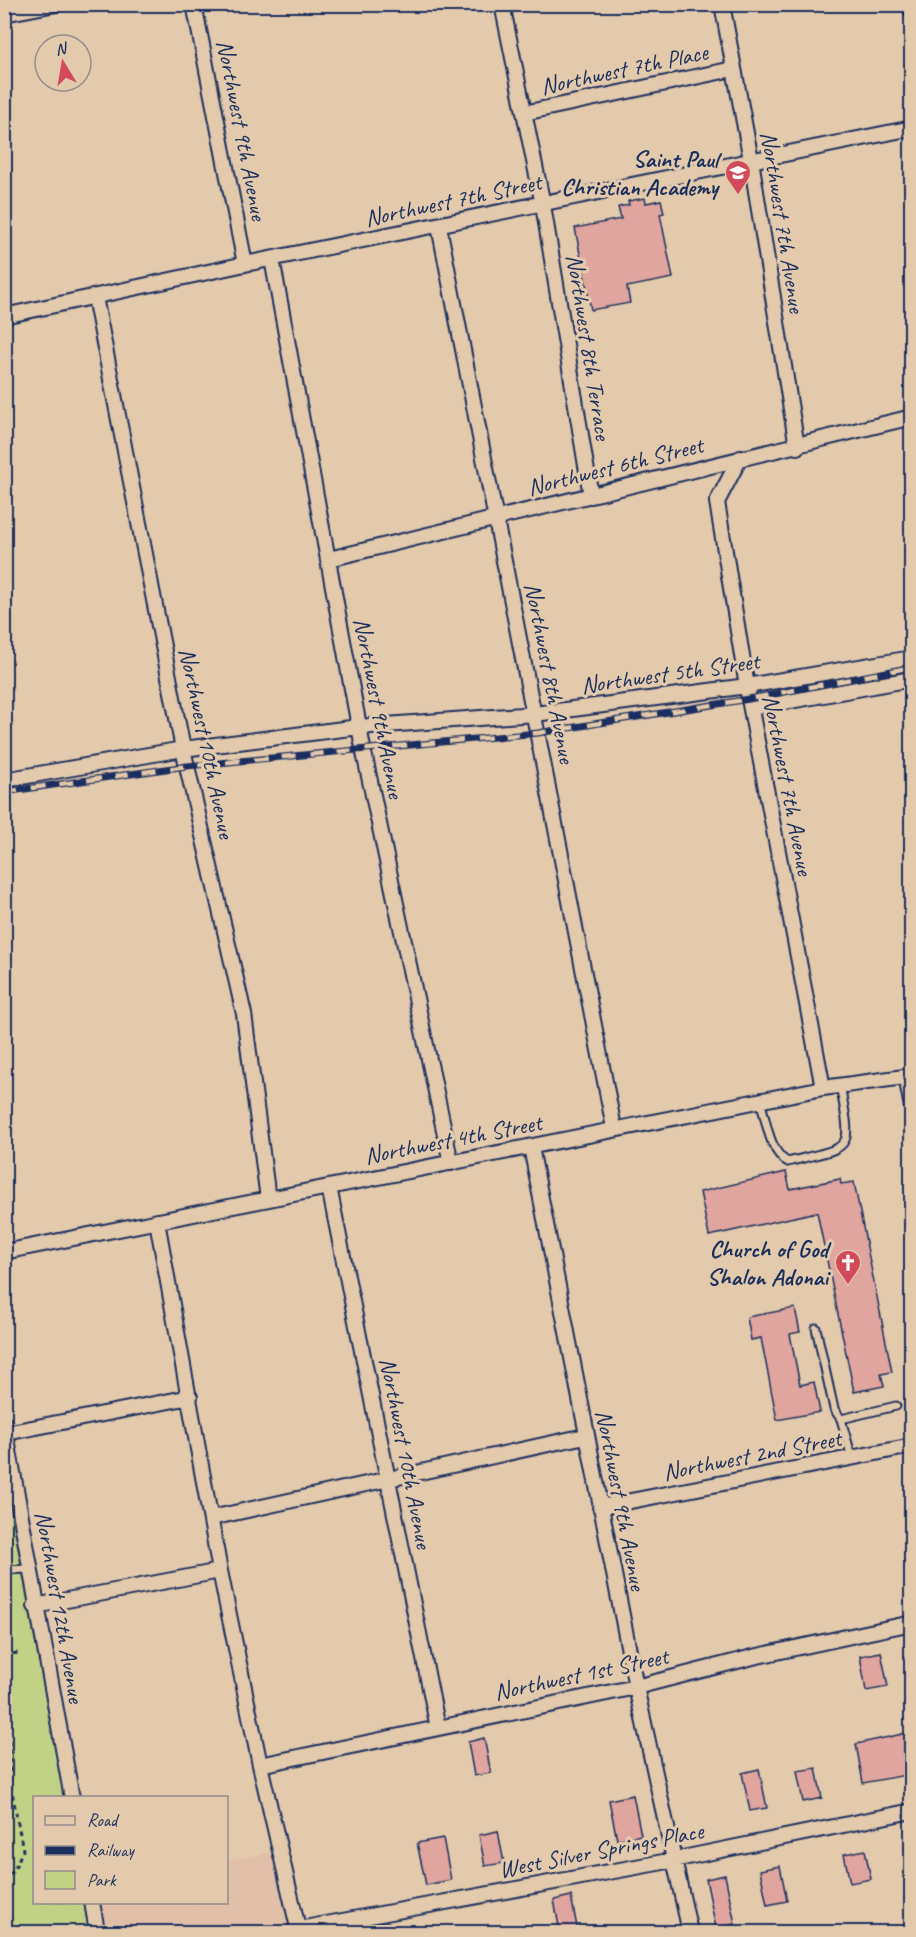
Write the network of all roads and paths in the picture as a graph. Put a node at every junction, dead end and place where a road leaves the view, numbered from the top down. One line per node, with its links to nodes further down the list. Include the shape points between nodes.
1 (56, 4): 7 (street)
2 (194, 4): 15 (street, Northwest 9th Avenue)
3 (502, 4): 9 (street)
4 (722, 4): 8 (street, Northwest 7th Avenue)
5 (910, 4): 6 (street)
6 (912, 11)
7 (4, 14)
8 (733, 69): 9 (street, Northwest 7th Place); 11 (street, Northwest 7th Avenue)
9 (524, 114): 12 (street)
10 (912, 128): 11 (street, Northwest 7th Street)
11 (751, 160): 12 (street, Northwest 7th Street); 19 (street, Northwest 7th Avenue)
12 (543, 205): 13 (street, Northwest 7th Street); 21 (street, Northwest 8th Terrace)
13 (439, 226): 14 (street, Northwest 7th Street); 22 (street, Northwest 8th Avenue)
14 (272, 259): 15 (street, Northwest 7th Street); 23 (street, Northwest 9th Avenue)
15 (245, 264): 16 (street, Northwest 7th Street)
16 (95, 297): 17 (street, Northwest 7th Street); 30 (street, Northwest 10th Avenue)
17 (4, 316)
18 (912, 417): 19 (street, Northwest 6th Street)
19 (796, 447): 20 (street, Northwest 6th Street)
20 (740, 458): 21 (street, Northwest 6th Street); 26 (street, Northwest 7th Avenue, via 717,502)
21 (591, 496): 22 (street, Northwest 6th Street)
22 (497, 518): 23 (street, Northwest 6th Street); 28 (street, Northwest 8th Avenue)
23 (329, 559): 29 (street, Northwest 9th Avenue)
24 (912, 658): 26 (street, Northwest 5th Street)
25 (912, 679): 27 (street, Northwest 5th Street)
26 (747, 686): 27 (street, Northwest 7th Avenue); 28 (street, Northwest 5th Street)
27 (751, 708): 34 (street, Northwest 7th Avenue)
28 (535, 714): 29 (street, Northwest 5th Street); 37 (street, Northwest 8th Avenue)
29 (358, 727): 30 (street, Northwest 5th Street); 39 (street, Northwest 9th Avenue)
30 (183, 749): 31 (street, Northwest 5th Street); 41 (street, Northwest 10th Avenue, via 244,1014)
31 (4, 780)
32 (909, 1076): 33 (street, Northwest 4th Street); 36 (street)
33 (840, 1085): 34 (street, Northwest 4th Street); 35 (lane, via 849,1131 846,1142 840,1149 788,1162 776,1151)
34 (823, 1088): 35 (street, Northwest 4th Street)
35 (760, 1100): 37 (street, Northwest 4th Street)
36 (912, 1107)
37 (614, 1128): 38 (street, Northwest 4th Street)
38 (531, 1147): 39 (street, Northwest 4th Street); 49 (street, Northwest 9th Avenue)
39 (451, 1163): 40 (street, Northwest 4th Street)
40 (329, 1187): 41 (street, Northwest 4th Street); 53 (street, Northwest 10th Avenue)
41 (268, 1199): 42 (street, Northwest 4th Street)
42 (157, 1221): 43 (street, Northwest 4th Street); 45 (street)
43 (4, 1252)
44 (816, 1328): 47 (lane, via 834,1409)
45 (190, 1397): 48 (street); 55 (street)
46 (896, 1406): 47 (lane)
47 (841, 1419): 52 (lane)
48 (5, 1428): 51 (street, Northwest 12th Avenue)
49 (585, 1437): 53 (street); 54 (street, Northwest 9th Avenue)
50 (912, 1446): 52 (street, Northwest 2nd Street)
51 (7, 1449): 56 (street, Northwest 12th Avenue)
52 (852, 1458): 54 (street, Northwest 2nd Street)
53 (388, 1479): 55 (street); 65 (street, Northwest 10th Avenue)
54 (600, 1508): 64 (street, Northwest 9th Avenue)
55 (211, 1518): 58 (street)
56 (29, 1569): 57 (lane); 59 (street, Northwest 12th Avenue)
57 (4, 1570)
58 (220, 1571): 59 (street); 66 (street)
59 (35, 1606): 67 (street, Northwest 12th Avenue)
60 (912, 1623): 64 (street, Northwest 1st Street)
61 (22, 1653): 62 (path)
62 (4, 1654)
63 (4, 1678): 70 (path, via 8,1692 10,1781 23,1850 14,1872)
64 (636, 1687): 65 (street, Northwest 1st Street); 69 (street, Northwest 9th Avenue)
65 (438, 1728): 66 (street, Northwest 1st Street)
66 (260, 1765): 73 (street)
67 (72, 1796)
68 (912, 1811): 69 (street, West Silver Springs Place)
69 (674, 1860): 73 (street, West Silver Springs Place); 74 (street, Northwest 9th Avenue)
70 (4, 1877)
71 (92, 1904): 72 (street)
72 (96, 1924)
73 (299, 1931)
74 (690, 1932)

